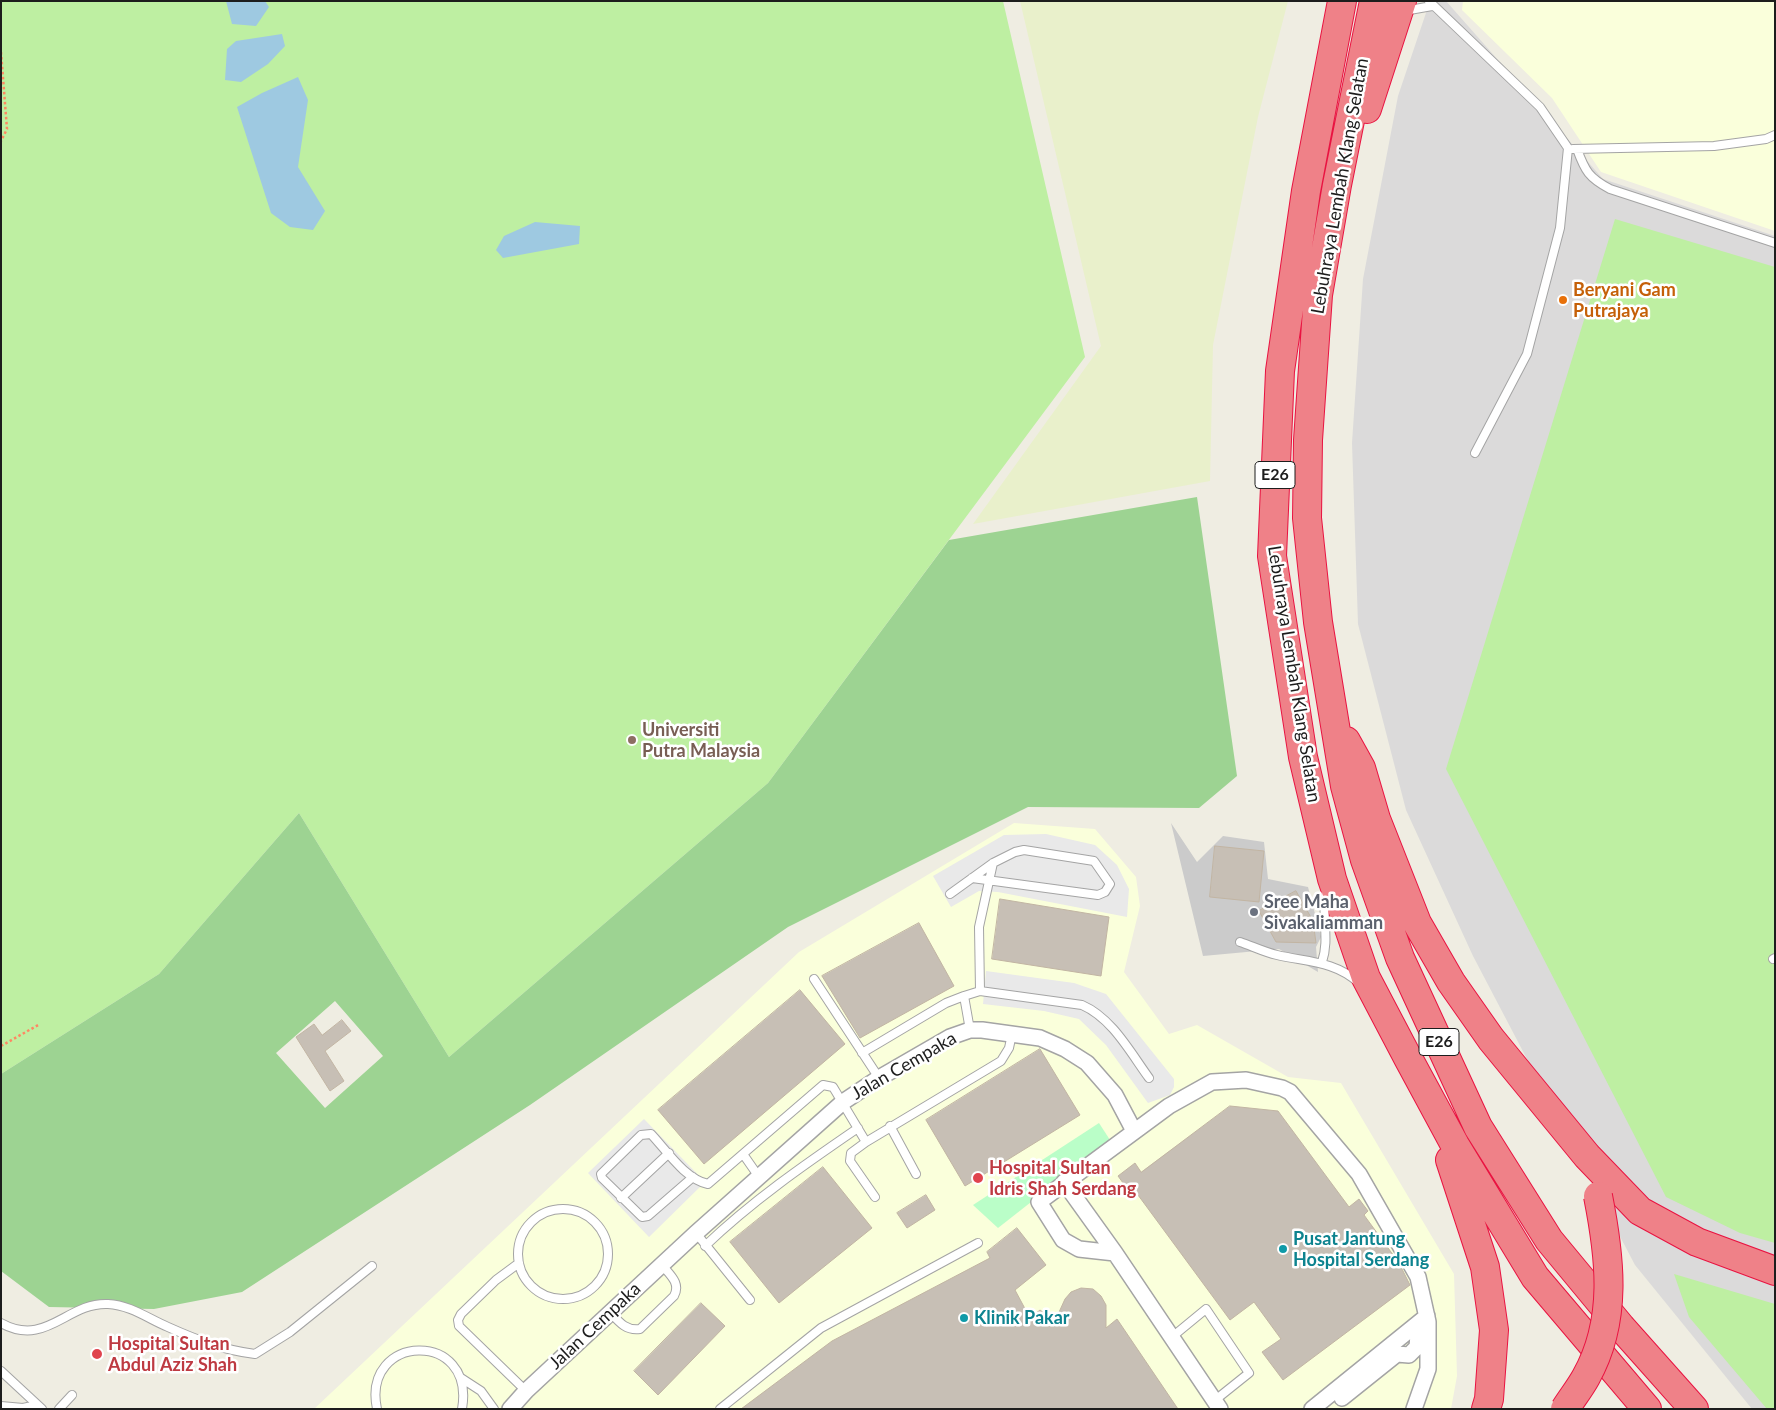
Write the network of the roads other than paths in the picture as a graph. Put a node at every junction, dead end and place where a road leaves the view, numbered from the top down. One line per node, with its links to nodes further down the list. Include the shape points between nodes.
1 (1342, 1): 14 (highway, Lebuhraya Lembah Klang Selatan / E26, via 1306,191 1280,371 1272,556 1303,757)
2 (1430, 3): 3 (lane); 7 (lane, via 1540,107)
3 (1391, 5): 11 (highway, Lebuhraya Lembah Klang Selatan / E26, via 1372,96 1337,185 1318,295 1308,440 1307,518 1318,622)
4 (1775, 135): 5 (lane)
5 (1766, 139): 6 (lane); 8 (lane, via 1714,146)
6 (1775, 145)
7 (1568, 148): 8 (lane); 10 (lane, via 1560,228 1527,354)
8 (1577, 149): 9 (lane, via 1585,170 1594,181 1610,189)
9 (1775, 243)
10 (1475, 453)
11 (1334, 720): 36 (highway, via 1361,768 1376,819 1417,923 1451,982 1491,1039); 76 (highway, Lebuhraya Lembah Klang Selatan / E26, via 1345,786 1365,860 1396,949 1478,1127 1549,1240)
12 (993, 863): 13 (lane); 15 (lane); 15 (lane, via 1007,854 1024,850 1087,858 1099,865 1110,884 1109,889 1098,895)
13 (972, 878): 15 (lane); 16 (lane)
14 (1332, 879): 18 (lane, via 1324,908 1326,949); 22 (highway, Lebuhraya Lembah Klang Selatan / E26, via 1366,978)
15 (989, 880): 20 (lane, via 979,927)
16 (950, 894)
17 (1240, 942): 18 (lane, via 1275,954)
18 (1322, 962): 22 (lane, via 1357,981)
19 (814, 979): 25 (lane)
20 (980, 991): 21 (lane); 27 (lane, via 1082,1005 1095,1011 1106,1020)
21 (964, 996): 23 (lane); 25 (lane, via 946,1003)
22 (1381, 1005): 28 (highway, Lebuhraya Lembah Klang Selatan / E26)
23 (970, 1030): 24 (street, Jalan Cempaka); 26 (street, Jalan Cempaka, via 950,1037)
24 (1012, 1034): 30 (lane, via 1009,1048 1001,1061); 32 (street, Jalan Cempaka, via 1040,1038 1087,1063 1115,1095)
25 (862, 1053): 26 (lane)
26 (879, 1078): 29 (street, Jalan Cempaka)
27 (1149, 1078)
28 (1429, 1096): 73 (highway, via 1486,1267 1494,1330); 75 (highway, Lebuhraya Lembah Klang Selatan / E26, via 1535,1278)
29 (843, 1102): 31 (lane); 35 (lane, via 833,1087 823,1085); 39 (street, Jalan Cempaka)
30 (890, 1126): 33 (lane); 37 (lane)
31 (858, 1128): 33 (lane); 45 (lane, via 766,1192)
32 (1134, 1130): 40 (street); 53 (street, via 1212,1082 1246,1080 1290,1092 1359,1174 1418,1276)
33 (866, 1142): 41 (lane, via 852,1153 850,1161)
34 (669, 1153): 38 (lane); 42 (lane); 42 (lane, via 651,1134 646,1133 603,1170 602,1178)
35 (743, 1154): 38 (lane, via 708,1184); 39 (lane)
36 (1586, 1156): 50 (highway, via 1640,1211 1697,1242); 74 (highway, bridge, via 1606,1236 1610,1290 1603,1335 1587,1376)
37 (916, 1174)
38 (693, 1177): 42 (lane, via 648,1216 638,1215)
39 (759, 1177): 43 (street, Jalan Cempaka)
40 (1064, 1182): 46 (street); 46 (street, via 1039,1202 1063,1240 1079,1249)
41 (875, 1196)
42 (621, 1198)
43 (696, 1233): 45 (lane); 48 (street, Jalan Cempaka)
44 (978, 1242): 69 (lane, via 821,1328)
45 (705, 1246): 51 (lane)
46 (1115, 1253): 56 (street)
47 (519, 1263): 47 (lane, via 522,1235 541,1215 555,1210 569,1209 594,1221 603,1232 607,1246 608,1262 602,1276 592,1289 579,1297 563,1300 534,1290 524,1278); 59 (lane, via 496,1280 458,1320 459,1326)
48 (662, 1265): 52 (street, Jalan Cempaka); 52 (lane, via 678,1289 640,1329 626,1328)
49 (372, 1266): 54 (lane, via 290,1332 255,1354 211,1346 124,1306 107,1304 72,1312 40,1330 25,1330)
50 (1775, 1271)
51 (750, 1300)
52 (610, 1312): 59 (street, Jalan Cempaka)
53 (1427, 1316): 55 (street); 72 (street, via 1428,1369)
54 (1, 1323)
55 (1410, 1330): 70 (street); 71 (street, via 1418,1335 1418,1347 1409,1355 1397,1354)
56 (1172, 1337): 61 (street); 61 (lane, via 1206,1309 1249,1373)
57 (1, 1371): 63 (lane)
58 (461, 1378): 65 (lane, via 444,1357 431,1351 404,1352 382,1370 376,1383); 66 (lane); 67 (lane, via 481,1391)
59 (526, 1391): 68 (street, Jalan Cempaka)
60 (72, 1395): 64 (lane)
61 (1217, 1405)
62 (1, 1406): 63 (lane)
63 (40, 1407)
64 (60, 1409)
65 (377, 1409)
66 (462, 1409)
67 (494, 1409)
68 (510, 1409)
69 (720, 1409)
70 (1312, 1409)
71 (1328, 1409)
72 (1414, 1409)
73 (1486, 1409)
74 (1565, 1409)
75 (1647, 1409)
76 (1694, 1409)

